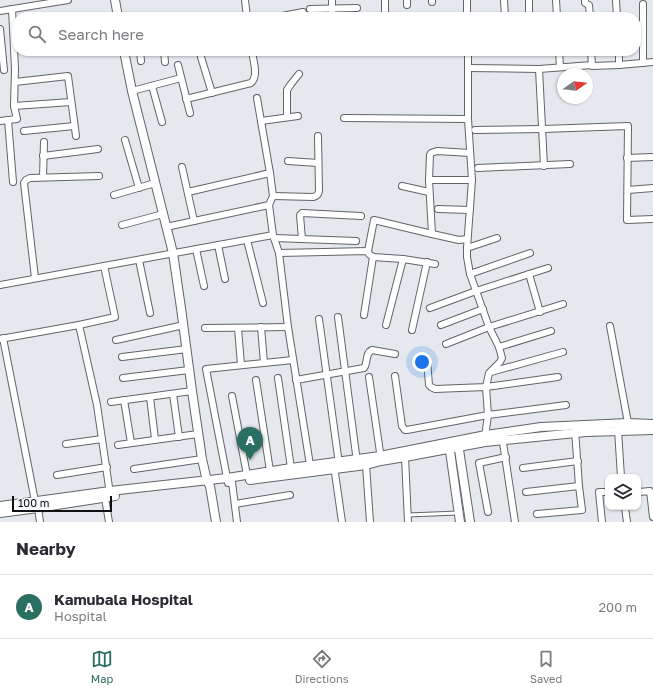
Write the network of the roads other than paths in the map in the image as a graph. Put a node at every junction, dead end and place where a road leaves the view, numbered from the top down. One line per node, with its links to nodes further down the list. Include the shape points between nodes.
1 (68, 0): 12 (street)
2 (115, 0): 20 (street)
3 (245, 0): 21 (street)
4 (332, 0): 14 (street)
5 (385, 0): 23 (street)
6 (467, 0): 24 (street)
7 (504, 0): 25 (street)
8 (529, 0): 26 (street)
9 (556, 0): 27 (street)
10 (585, 0): 28 (street)
11 (616, 0): 29 (street)
12 (58, 1): 16 (street)
13 (644, 4): 45 (street)
14 (332, 8): 15 (street); 17 (street); 22 (street)
15 (357, 8)
16 (12, 9): 18 (street); 19 (street)
17 (310, 9)
18 (0, 11)
19 (12, 12)
20 (117, 12)
21 (246, 12)
22 (332, 12)
23 (386, 12)
24 (467, 12)
25 (505, 12)
26 (529, 12)
27 (557, 12)
28 (590, 12)
29 (617, 12)
30 (0, 29): 31 (street)
31 (0, 40): 52 (street)
32 (14, 56): 55 (street)
33 (125, 56): 57 (street)
34 (140, 56): 42 (street)
35 (164, 56): 43 (street)
36 (253, 56): 58 (street, via 255,74 251,83)
37 (468, 56): 50 (street)
38 (559, 56): 49 (street)
39 (591, 56): 46 (street)
40 (619, 56): 48 (street)
41 (201, 57): 58 (street)
42 (141, 61)
43 (165, 62)
44 (653, 62): 45 (street)
45 (643, 63): 48 (street)
46 (592, 64): 48 (street); 49 (street)
47 (178, 65): 54 (street)
48 (619, 65)
49 (560, 67): 51 (street)
50 (468, 68): 51 (street); 67 (street)
51 (539, 69): 73 (street)
52 (4, 70)
53 (299, 74): 65 (street, via 287,90)
54 (181, 78): 56 (street); 60 (street)
55 (15, 82): 61 (street, via 68,76); 62 (street)
56 (152, 86): 57 (street); 71 (street)
57 (132, 90): 97 (street)
58 (212, 93): 60 (street)
59 (257, 98): 70 (street)
60 (186, 99): 63 (street)
61 (71, 102): 62 (street); 72 (street)
62 (14, 106): 69 (street, via 17,119)
63 (190, 113)
64 (298, 116): 65 (street)
65 (287, 117): 70 (street)
66 (344, 118): 67 (street)
67 (468, 119): 81 (street)
68 (0, 120): 69 (street)
69 (8, 120): 96 (street)
70 (261, 121): 91 (street)
71 (162, 122)
72 (74, 126): 75 (street); 76 (street)
73 (543, 129): 74 (street); 84 (street, via 628,126); 88 (street)
74 (475, 130)
75 (24, 131)
76 (76, 136)
77 (318, 136): 86 (street)
78 (125, 140): 99 (street)
79 (44, 142): 82 (street)
80 (98, 150): 82 (street)
81 (470, 153): 94 (street, via 431,153); 95 (street)
82 (43, 156): 93 (street)
83 (653, 157): 84 (street)
84 (628, 158): 101 (street)
85 (288, 161): 86 (street)
86 (318, 163): 105 (street, via 319,191 316,196)
87 (570, 164): 88 (street)
88 (544, 166): 90 (street)
89 (182, 167): 102 (street)
90 (478, 168)
91 (270, 173): 102 (street); 105 (street)
92 (99, 176): 93 (street)
93 (42, 177): 137 (street, via 30,178 24,184)
94 (429, 180): 95 (street); 103 (street)
95 (472, 180): 108 (street)
96 (13, 182)
97 (155, 183): 99 (street); 109 (street)
98 (402, 186): 103 (street)
99 (139, 188): 104 (street)
100 (653, 188): 101 (street)
101 (628, 190): 111 (street, via 627,220)
102 (188, 192): 112 (street)
103 (429, 192): 115 (street)
104 (114, 195)
105 (273, 196): 106 (street)
106 (269, 205): 112 (street); 116 (street)
107 (438, 208): 108 (street)
108 (470, 210): 119 (street)
109 (163, 214): 113 (street); 114 (street)
110 (361, 216): 118 (street, via 302,213)
111 (653, 219)
112 (194, 221): 114 (street)
113 (122, 225)
114 (166, 227): 125 (street)
115 (432, 234): 119 (street, via 459,240); 128 (street, via 374,220)
116 (273, 237): 118 (street); 120 (street); 126 (street)
117 (497, 238): 123 (street)
118 (302, 239): 121 (street)
119 (467, 239): 123 (street)
120 (247, 240): 122 (street); 142 (street)
121 (356, 241)
122 (218, 245): 124 (street); 138 (street)
123 (467, 248): 135 (street)
124 (196, 249): 125 (street); 140 (street)
125 (172, 253): 130 (street); 152 (street)
126 (279, 253): 128 (street); 157 (street)
127 (530, 253): 135 (street)
128 (371, 254): 129 (street); 148 (street)
129 (403, 259): 131 (street); 153 (street)
130 (139, 260): 133 (street); 147 (street)
131 (427, 262): 132 (street); 161 (street)
132 (434, 264)
133 (104, 266): 137 (street); 151 (street, via 115,317)
134 (548, 268): 136 (street)
135 (470, 274): 141 (street)
136 (529, 274): 141 (street); 146 (street)
137 (35, 278): 139 (street)
138 (225, 279)
139 (0, 285)
140 (204, 286)
141 (476, 291): 144 (street); 145 (street)
142 (263, 303)
143 (563, 304): 146 (street)
144 (430, 308)
145 (483, 309): 154 (street); 158 (street)
146 (540, 312): 158 (street)
147 (150, 313)
148 (364, 315)
149 (338, 317): 176 (street)
150 (319, 319): 178 (street)
151 (79, 325): 163 (street); 204 (street)
152 (184, 325): 164 (street); 167 (street)
153 (386, 325)
154 (441, 325)
155 (610, 326): 195 (street)
156 (261, 327): 157 (street); 160 (street); 173 (street)
157 (288, 327): 171 (street)
158 (490, 327): 165 (street); 166 (street)
159 (205, 328): 160 (street)
160 (238, 328): 174 (street)
161 (412, 330)
162 (551, 331): 166 (street)
163 (1, 339): 234 (street)
164 (116, 340)
165 (446, 344)
166 (499, 347): 177 (street, via 502,358)
167 (187, 349): 170 (street); 175 (street)
168 (563, 352): 177 (street)
169 (395, 354): 176 (street, via 372,350 368,352 364,368)
170 (122, 357)
171 (293, 360): 173 (street); 185 (street)
172 (427, 360): 186 (street, via 429,385 433,388)
173 (264, 363): 174 (street)
174 (241, 365): 226 (street, via 206,369)
175 (189, 370): 182 (street); 187 (street)
176 (345, 371): 178 (street); 215 (street)
177 (489, 373): 186 (street)
178 (326, 375): 185 (street); 217 (street)
179 (395, 376): 194 (street, via 402,426 405,430)
180 (369, 377): 212 (street)
181 (558, 377): 186 (street)
182 (124, 378)
183 (278, 378): 219 (street)
184 (256, 380): 222 (street)
185 (296, 380): 216 (street)
186 (486, 387): 194 (street)
187 (192, 391): 188 (street); 200 (street)
188 (173, 394): 190 (street); 202 (street)
189 (232, 396): 225 (street)
190 (150, 397): 191 (street); 205 (street)
191 (124, 400): 192 (street); 206 (street)
192 (111, 402)
193 (566, 405): 194 (street)
194 (488, 415): 203 (street)
195 (628, 424): 196 (street); 197 (street)
196 (653, 424)
197 (575, 429): 198 (street); 201 (street); 214 (street)
198 (618, 430): 199 (street); 223 (street)
199 (653, 430)
200 (198, 434): 202 (street); 213 (street)
201 (502, 436): 203 (street); 211 (street)
202 (179, 437): 205 (street)
203 (485, 438): 208 (street)
204 (102, 439): 207 (street); 218 (street)
205 (155, 439): 206 (street)
206 (131, 443): 209 (street)
207 (66, 444)
208 (454, 444): 210 (street); 212 (street); 240 (street); 252 (street)
209 (118, 445)
210 (406, 457): 212 (street); 242 (street)
211 (506, 457): 239 (street, via 480,463); 253 (street)
212 (381, 458): 215 (street)
213 (202, 459): 221 (street); 227 (street)
214 (578, 460): 220 (street); 228 (street)
215 (360, 463): 217 (street); 249 (street)
216 (310, 465): 217 (street); 219 (street)
217 (337, 465): 226 (street); 248 (street)
218 (106, 467): 224 (street); 232 (street)
219 (291, 468): 222 (street)
220 (523, 468)
221 (134, 469)
222 (270, 471): 225 (street)
223 (622, 474)
224 (57, 475)
225 (248, 475): 226 (street)
226 (229, 481): 227 (street); 235 (street)
227 (208, 483): 232 (street); 246 (street)
228 (579, 486): 229 (street); 241 (street, via 582,510)
229 (526, 492)
230 (605, 492): 254 (street, via 599,492)
231 (641, 492): 243 (street, via 650,492)
232 (108, 495): 234 (street); 245 (street)
233 (290, 495): 235 (street)
234 (37, 504): 236 (street); 238 (street); 244 (street)
235 (235, 504): 247 (street)
236 (0, 506)
237 (625, 510): 255 (street)
238 (0, 512)
239 (488, 512)
240 (459, 513): 242 (lane); 251 (street)
241 (537, 514)
242 (408, 515): 250 (street)
243 (653, 518)
244 (40, 522)
245 (109, 522)
246 (216, 522)
247 (237, 522)
248 (342, 522)
249 (370, 522)
250 (408, 522)
251 (460, 522)
252 (470, 522)
253 (515, 522)
254 (602, 522)
255 (627, 522)

